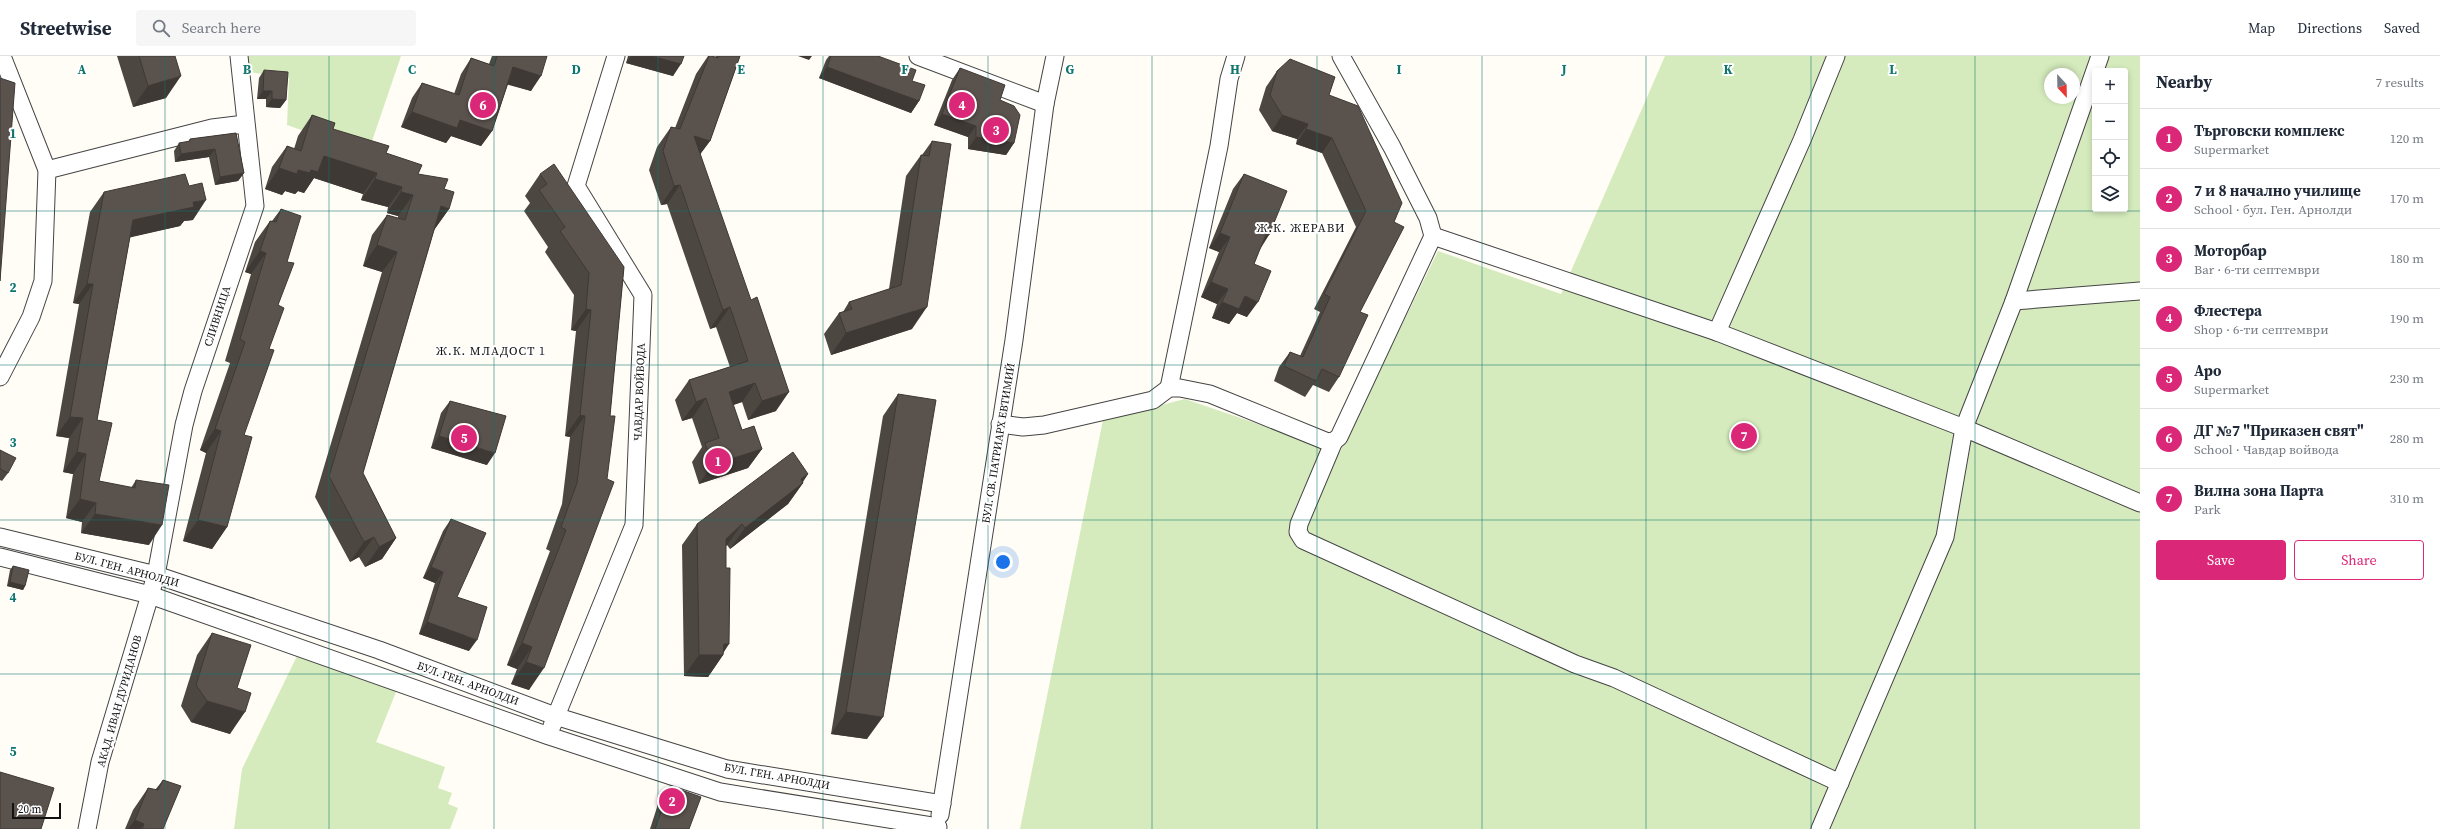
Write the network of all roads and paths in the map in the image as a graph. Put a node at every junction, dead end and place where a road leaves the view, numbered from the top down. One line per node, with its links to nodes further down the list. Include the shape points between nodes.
1 (2, 56): 12 (street)
2 (239, 56): 11 (street, СЛИВНИЦА)
3 (616, 56): 27 (street, ЧАВДАР ВОЙВОДА, via 576,186 643,295 634,525)
4 (918, 56): 10 (street)
5 (1055, 56): 10 (street, БУЛ. СВ. ПАТРИАРХ ЕВТИМИЙ)
6 (1236, 56): 18 (street, via 1229,79 1219,146)
7 (1341, 56): 13 (street, via 1392,147 1428,218)
8 (1836, 56): 16 (street, via 1802,140)
9 (2100, 56): 15 (street)
10 (1045, 104): 19 (street, БУЛ. СВ. ПАТРИАРХ ЕВТИМИЙ, via 1014,340)
11 (245, 124): 12 (street, via 212,128); 25 (street, СЛИВНИЦА, via 255,206 192,391)
12 (47, 170): 17 (street, via 43,281 31,317)
13 (1433, 236): 16 (street); 21 (street, via 1343,430)
14 (2140, 291): 15 (street)
15 (2014, 301): 20 (street)
16 (1717, 332): 20 (street)
17 (0, 377)
18 (1169, 388): 19 (street, via 1153,400 1044,425 1023,428); 21 (street, via 1197,390 1210,394 1328,442)
19 (1000, 424): 30 (street, БУЛ. СВ. ПАТРИАРХ ЕВТИМИЙ)
20 (1964, 428): 22 (street); 29 (street, via 1945,537)
21 (1334, 441): 29 (street, via 1299,524 1298,532 1303,540 1575,664 1614,678)
22 (2140, 503)
23 (0, 537): 25 (street, БУЛ. ГЕН. АРНОЛДИ)
24 (0, 556): 26 (street, БУЛ. ГЕН. АРНОЛДИ)
25 (156, 575): 26 (street, АКАД. ИВАН ДУРИДАНОВ); 27 (street, БУЛ. ГЕН. АРНОЛДИ, via 379,650)
26 (150, 595): 28 (street, БУЛ. ГЕН. АРНОЛДИ); 32 (street, АКАД. ИВАН ДУРИДАНОВ, via 100,762)
27 (555, 716): 28 (street, ЧАВДАР ВОЙВОДА); 30 (street, БУЛ. ГЕН. АРНОЛДИ, via 728,769)
28 (549, 736): 31 (street, БУЛ. ГЕН. АРНОЛДИ, via 720,792)
29 (1840, 783): 33 (street)
30 (942, 804): 31 (street, БУЛ. СВ. ПАТРИАРХ ЕВТИМИЙ)
31 (938, 828)
32 (87, 829)
33 (1820, 829)

